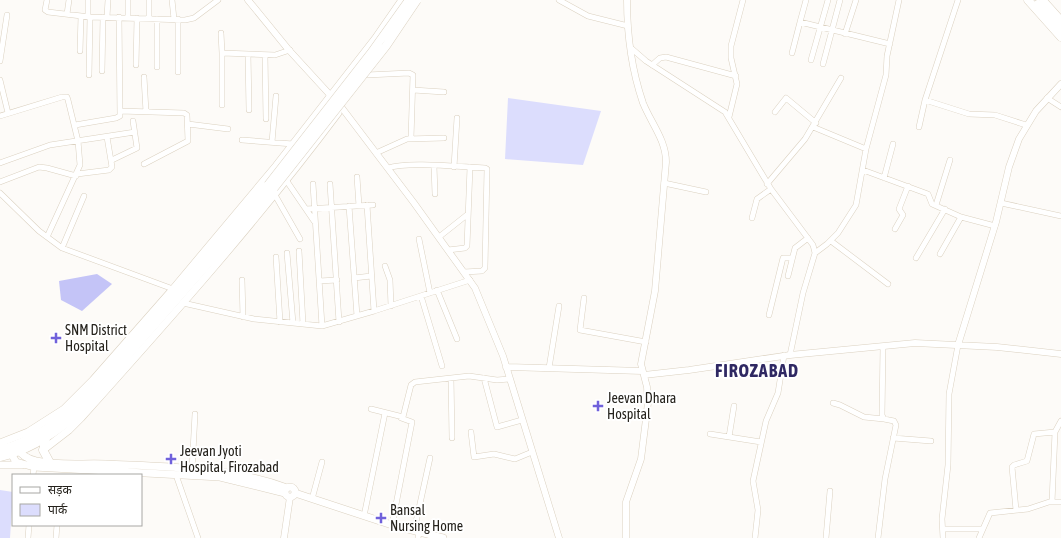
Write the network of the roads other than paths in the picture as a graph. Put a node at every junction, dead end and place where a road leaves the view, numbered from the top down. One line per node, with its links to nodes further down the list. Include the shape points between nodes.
1 (47, 0): 27 (street, via 46,12)
2 (69, 0): 27 (street)
3 (88, 0): 30 (street)
4 (108, 0): 31 (street)
5 (128, 0): 33 (street)
6 (149, 0): 35 (street)
7 (172, 0): 37 (street)
8 (218, 0): 37 (street, via 194,18)
9 (248, 0): 50 (street)
10 (402, 0): 74 (main road)
11 (409, 0): 126 (main road, bridge)
12 (417, 0): 126 (main road, bridge, via 386,46)
13 (420, 0): 65 (main road)
14 (559, 0): 40 (street, via 588,16)
15 (627, 0): 40 (street)
16 (743, 0): 66 (street, via 731,46)
17 (806, 0): 39 (street)
18 (828, 0): 41 (street)
19 (840, 0): 43 (street)
20 (856, 0): 45 (street)
21 (899, 0): 48 (street)
22 (958, 0): 76 (street)
23 (1023, 0): 47 (main road)
24 (1028, 0): 46 (main road)
25 (1035, 0): 42 (main road)
26 (1043, 0): 38 (main road)
27 (67, 14): 29 (street)
28 (7, 15): 57 (street)
29 (81, 16): 30 (street); 51 (street)
30 (89, 16): 31 (street); 64 (street)
31 (105, 17): 32 (street); 62 (street)
32 (119, 17): 33 (street); 81 (street)
33 (128, 18): 34 (street)
34 (137, 18): 35 (street); 58 (street)
35 (149, 18): 36 (street)
36 (157, 19): 37 (street); 61 (street)
37 (176, 19): 63 (street)
38 (1061, 20)
39 (800, 22): 41 (street); 54 (street)
40 (628, 26): 49 (street)
41 (820, 27): 43 (street); 56 (street)
42 (1061, 28)
43 (832, 30): 45 (street); 59 (street)
44 (221, 33): 52 (street)
45 (845, 34): 48 (street)
46 (1061, 37)
47 (1061, 42)
48 (890, 44): 105 (street, via 885,82)
49 (631, 48): 60 (street); 121 (street, via 641,96 665,149)
50 (290, 50): 55 (street, via 278,55); 74 (street)
51 (80, 51)
52 (222, 53): 53 (street); 77 (street)
53 (248, 54): 55 (street); 80 (street)
54 (792, 54)
55 (266, 55): 88 (street)
56 (812, 60)
57 (0, 61)
58 (136, 64)
59 (823, 64)
60 (652, 65): 66 (street, via 660,58 666,57); 86 (street, via 721,109)
61 (157, 67)
62 (102, 71)
63 (178, 72)
64 (89, 75)
65 (367, 75): 71 (street, via 411,74); 79 (main road)
66 (736, 76): 86 (street, via 737,84)
67 (144, 78): 82 (street)
68 (841, 78): 92 (street)
69 (0, 80): 84 (street)
70 (1061, 84): 75 (street)
71 (413, 90): 72 (street); 98 (street)
72 (444, 92)
73 (276, 96): 102 (street)
74 (331, 96): 79 (street); 103 (main road)
75 (1047, 98): 78 (street); 93 (street)
76 (925, 100): 93 (street, via 973,115 995,115); 94 (street)
77 (222, 105)
78 (1061, 107)
79 (342, 108): 106 (street); 119 (main road)
80 (249, 110)
81 (120, 111): 82 (street); 91 (street, via 120,116 116,118)
82 (146, 112): 90 (street, via 186,114)
83 (775, 112): 92 (street, via 786,98)
84 (8, 113): 85 (street); 91 (street, via 65,96)
85 (0, 116)
86 (729, 117): 125 (street)
87 (457, 118): 112 (street)
88 (266, 119)
89 (133, 121): 96 (street)
90 (188, 124): 95 (street); 110 (street, via 188,141)
91 (75, 125): 101 (street)
92 (814, 125): 105 (street); 125 (street)
93 (1026, 125): 131 (street, via 1008,166)
94 (919, 127)
95 (228, 129)
96 (135, 132): 97 (street); 107 (street, via 137,148)
97 (107, 137): 101 (street); 107 (street)
98 (411, 138): 99 (street); 106 (street, via 396,142)
99 (444, 138)
100 (242, 140): 102 (street)
101 (78, 141): 109 (street, via 42,148); 116 (street, via 81,161)
102 (272, 142): 103 (street)
103 (293, 144): 173 (main road)
104 (893, 144): 118 (street)
105 (866, 149): 115 (street)
106 (376, 153): 114 (street)
107 (112, 160): 116 (street, via 111,169)
108 (950, 160): 136 (street)
109 (0, 164)
110 (144, 164)
111 (434, 166): 112 (street); 114 (street); 129 (street)
112 (454, 167): 113 (street)
113 (470, 167): 141 (street); 164 (street, via 488,170 485,268 482,271)
114 (388, 168): 149 (street)
115 (863, 170): 118 (street); 153 (street, via 853,211)
116 (76, 175): 120 (street, via 43,167); 148 (street)
117 (357, 177): 135 (street)
118 (884, 178): 124 (street)
119 (286, 180): 126 (main road); 139 (street)
120 (0, 182)
121 (664, 183): 127 (street); 191 (street, via 657,273)
122 (313, 184): 138 (street)
123 (330, 184): 137 (street)
124 (908, 186): 136 (street, via 928,194); 147 (street, via 898,209 902,216)
125 (769, 187): 144 (street, via 757,199); 150 (street)
126 (272, 189): 151 (street); 178 (main road); 218 (main road, via 83,408); 221 (main road, via 82,401 54,425)
127 (706, 192)
128 (0, 193): 148 (street)
129 (436, 194)
130 (84, 196): 154 (street)
131 (1001, 202): 142 (street); 146 (street)
132 (367, 205): 133 (street); 135 (street); 165 (street)
133 (373, 205)
134 (349, 206): 135 (street); 137 (street); 167 (street)
135 (359, 206)
136 (936, 206): 140 (street)
137 (332, 207): 138 (street); 169 (street)
138 (314, 208): 139 (street); 145 (street)
139 (306, 209): 145 (street)
140 (945, 209): 143 (street); 162 (street)
141 (468, 214): 149 (street); 155 (street, via 467,246)
142 (1061, 216)
143 (961, 217): 146 (street); 159 (street)
144 (752, 218)
145 (315, 222): 171 (street)
146 (995, 226): 192 (street)
147 (895, 229)
148 (47, 237): 154 (street)
149 (439, 237): 155 (street)
150 (808, 238): 158 (street); 161 (street, via 795,248)
151 (300, 239)
152 (419, 239): 175 (street)
153 (831, 240): 158 (street); 172 (street)
154 (62, 248): 173 (street)
155 (448, 250): 164 (street)
156 (299, 251): 188 (street)
157 (287, 253): 187 (street)
158 (815, 253): 195 (street)
159 (940, 254)
160 (276, 257): 185 (street)
161 (792, 258): 166 (street); 182 (street, via 782,258)
162 (916, 258)
163 (385, 266): 179 (street, via 390,280)
164 (464, 272): 170 (street)
165 (372, 276): 167 (street); 181 (street)
166 (788, 276)
167 (354, 278): 183 (street)
168 (242, 280): 184 (street)
169 (337, 280): 171 (street); 186 (street)
170 (470, 280): 174 (street); 197 (street, via 482,303)
171 (319, 281): 189 (street)
172 (888, 284)
173 (173, 289): 221 (main road, via 69,405)
174 (437, 290): 175 (street); 190 (street)
175 (430, 293): 176 (street)
176 (421, 296): 179 (street); 196 (street)
177 (584, 298): 191 (street, via 580,330)
178 (183, 303): 184 (street); 222 (main road, via 81,418)
179 (391, 306): 181 (street)
180 (559, 306): 198 (street)
181 (374, 311): 183 (street)
182 (768, 315)
183 (357, 316): 186 (street)
184 (243, 317): 185 (street)
185 (280, 322): 187 (street)
186 (339, 322): 189 (street)
187 (293, 323): 188 (street)
188 (303, 324): 189 (street)
189 (322, 326)
190 (457, 339)
191 (646, 342): 199 (street, via 641,364)
192 (958, 345): 193 (street, via 924,343); 194 (street); 245 (street, via 949,394 948,465)
193 (883, 347): 195 (street); 209 (street)
194 (1061, 354)
195 (786, 355): 199 (street, via 690,370); 220 (street, via 778,393 766,421)
196 (442, 366)
197 (506, 367): 198 (street); 202 (street)
198 (549, 368): 199 (street)
199 (643, 373): 254 (street, via 648,387 648,403 642,459 626,502)
200 (451, 378): 201 (street); 208 (street, via 412,383 404,416); 216 (street)
201 (484, 378): 202 (street); 210 (street, via 498,427)
202 (509, 379): 210 (street)
203 (832, 403): 209 (street, via 840,404 864,417)
204 (734, 406): 215 (street)
205 (371, 409): 206 (street)
206 (385, 413): 208 (street); 241 (street)
207 (194, 414): 231 (street)
208 (401, 418): 242 (street, via 412,422)
209 (884, 419): 217 (street, via 895,423)
210 (522, 420): 223 (street)
211 (1061, 421): 213 (street)
212 (471, 432): 223 (street, via 474,456 494,454 514,459)
213 (1055, 432): 238 (street); 240 (street, via 1034,434 1027,461 1012,467)
214 (710, 434): 215 (street)
215 (729, 437): 220 (street)
216 (452, 438)
217 (893, 438): 219 (street); 257 (street)
218 (46, 439): 221 (main road); 222 (main road)
219 (931, 441)
220 (761, 442): 255 (street, via 753,481 758,510)
221 (9, 447): 224 (main road); 227 (main road, via 29,459); 229 (main road, via 13,460)
222 (43, 450): 227 (main road)
223 (532, 452): 253 (street)
224 (0, 457)
225 (430, 458): 247 (street)
226 (322, 462): 237 (street)
227 (50, 463): 230 (main road)
228 (0, 465): 229 (main road)
229 (22, 465): 232 (main road)
230 (130, 469): 231 (main road); 233 (main road); 234 (main road)
231 (192, 470): 236 (main road, via 229,472)
232 (34, 471): 233 (main road)
233 (62, 472)
234 (176, 475): 236 (main road, via 228,478); 250 (street)
235 (830, 491): 256 (street)
236 (289, 492): 237 (main road); 251 (street)
237 (312, 498): 241 (main road)
238 (1052, 502): 239 (street); 240 (street)
239 (1061, 502)
240 (1016, 510): 246 (street, via 990,513)
241 (364, 516): 242 (main road)
242 (392, 525): 247 (main road)
243 (29, 526): 248 (street)
244 (57, 526): 249 (street)
245 (943, 529): 246 (street); 258 (street)
246 (982, 529): 259 (street)
247 (417, 533): 252 (main road)
248 (28, 538)
249 (56, 538)
250 (198, 538)
251 (284, 538)
252 (443, 538)
253 (559, 538)
254 (626, 538)
255 (755, 538)
256 (826, 538)
257 (878, 538)
258 (943, 538)
259 (979, 538)

